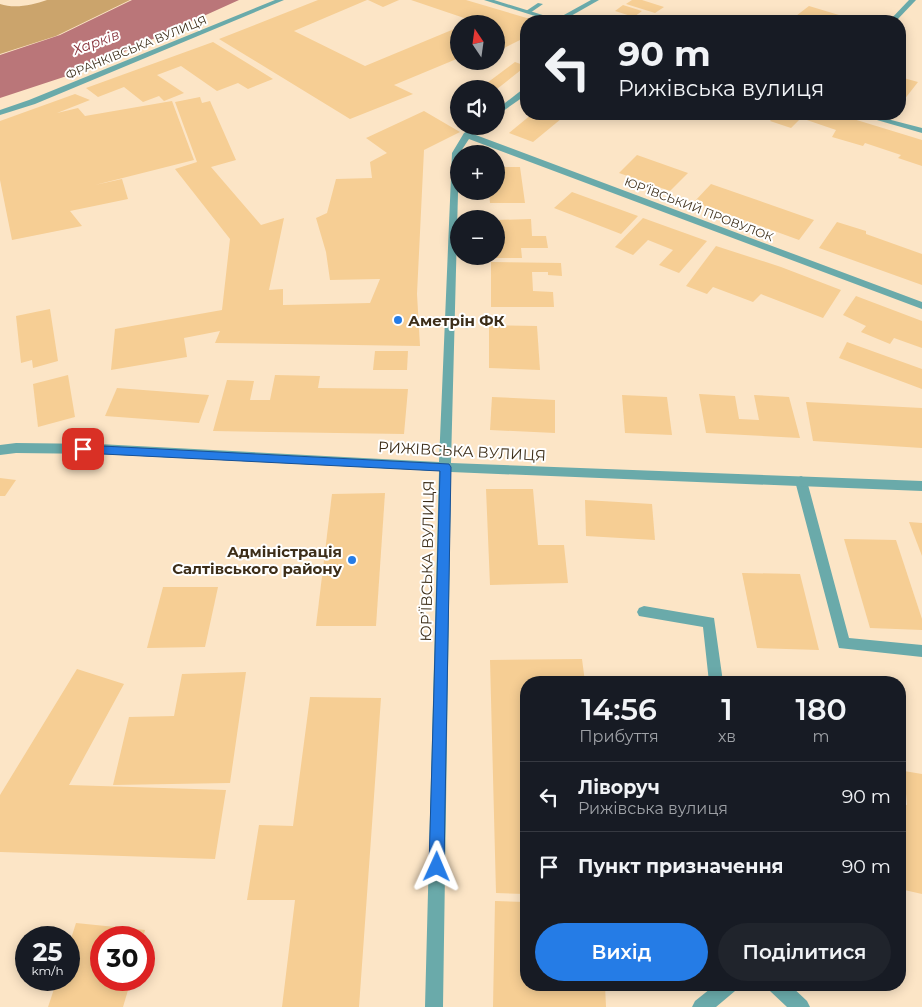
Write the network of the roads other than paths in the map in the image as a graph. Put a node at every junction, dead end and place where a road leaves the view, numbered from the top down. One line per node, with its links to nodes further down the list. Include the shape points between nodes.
1 (281, 0): 12 (street, ФРАНКІВСЬКА ВУЛИЦЯ)
2 (487, 0): 6 (street)
3 (596, 0): 8 (street)
4 (913, 0): 9 (street)
5 (540, 4): 6 (street)
6 (528, 12): 7 (street)
7 (538, 15)
8 (569, 15)
9 (898, 15)
10 (520, 96): 11 (street)
11 (505, 107)
12 (0, 113)
13 (882, 120): 14 (street)
14 (922, 131)
15 (468, 135): 16 (street, ЮР’ЇВСЬКИЙ ПРОВУЛОК); 18 (street, ЮР’ЇВСЬКА ВУЛИЦЯ, via 456,153)
16 (922, 306)
17 (0, 450): 18 (street, РИЖІВСЬКА ВУЛИЦЯ, via 99,449)
18 (445, 467): 19 (street, РИЖІВСЬКА ВУЛИЦЯ); 26 (street, ЮР’ЇВСЬКА ВУЛИЦЯ)
19 (802, 481): 20 (street, РИЖІВСЬКА ВУЛИЦЯ); 22 (street, via 844,644)
20 (922, 486)
21 (644, 612): 23 (street, via 709,622)
22 (922, 651)
23 (715, 676)
24 (721, 991): 27 (street)
25 (783, 991): 28 (street)
26 (434, 1007)
27 (701, 1007)
28 (801, 1007)

